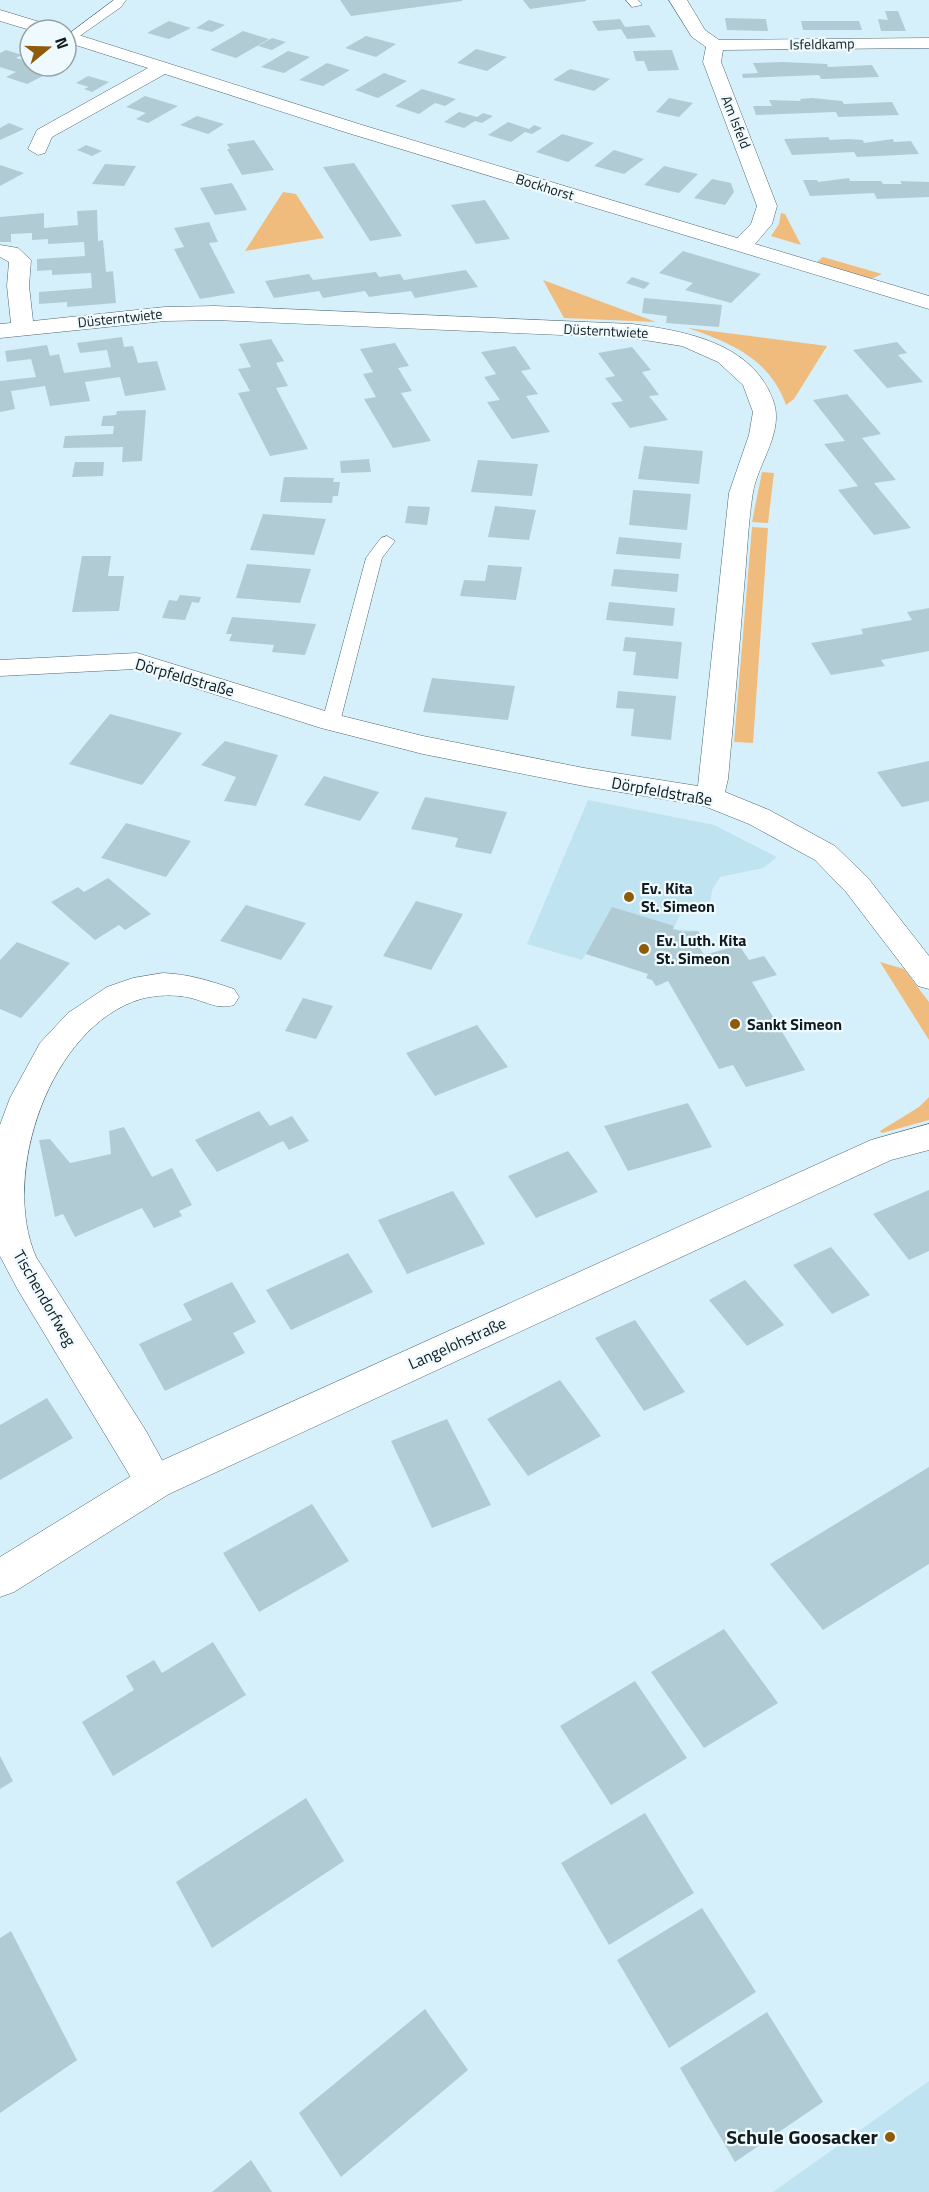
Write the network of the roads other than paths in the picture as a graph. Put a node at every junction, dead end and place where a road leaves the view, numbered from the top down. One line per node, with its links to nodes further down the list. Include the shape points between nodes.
1 (120, 0): 5 (lane)
2 (678, 0): 8 (street, via 698,33)
3 (0, 15): 4 (street)
4 (18, 21)
5 (78, 30)
6 (78, 40): 9 (street, Bockhorst)
7 (929, 43): 8 (street, Isfeldkamp)
8 (715, 45): 11 (street, Am Isfeld, via 712,62 767,206 760,228)
9 (162, 68): 10 (street, via 44,134); 11 (street, Bockhorst)
10 (38, 149)
11 (740, 246): 14 (street, Bockhorst)
12 (0, 251): 13 (street, via 17,255 20,260)
13 (9, 283): 15 (street)
14 (929, 303)
15 (23, 328): 16 (street, Düsterntwiete); 20 (street, Düsterntwiete, via 190,312 632,331 700,344 732,362 756,387 765,417 741,489 714,779)
16 (0, 331)
17 (387, 541): 19 (lane, via 374,558)
18 (0, 668): 19 (street, Dörpfeldstraße, via 136,661)
19 (331, 722): 20 (street, Dörpfeldstraße, via 498,761)
20 (709, 797): 21 (street, Dörpfeldstraße, via 759,817 825,853 857,885)
21 (929, 978)
22 (224, 997): 24 (street, Tischendorfweg, via 182,985 149,984 112,997 84,1015 54,1047 28,1086 9,1131 2,1176 7,1227 24,1268)
23 (929, 1137): 24 (street, Langelohstraße, via 883,1149)
24 (155, 1482): 25 (street, Langelohstraße)
25 (0, 1579)

